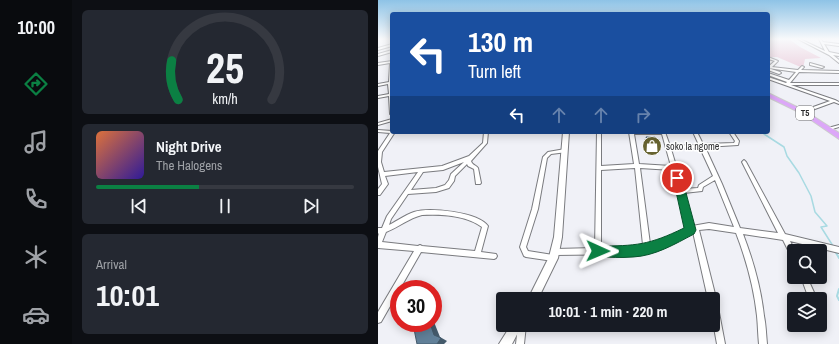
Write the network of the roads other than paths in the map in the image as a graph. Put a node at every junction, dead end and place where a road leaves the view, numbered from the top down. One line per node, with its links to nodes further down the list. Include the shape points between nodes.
1 (830, 55): 4 (street)
2 (770, 59): 8 (street, via 777,61)
3 (390, 62): 5 (street)
4 (839, 62)
5 (378, 64)
6 (811, 64): 13 (street)
7 (819, 64): 13 (street)
8 (770, 67)
9 (802, 67): 14 (street)
10 (770, 68): 12 (street)
11 (770, 68): 16 (street)
12 (784, 69): 14 (street); 16 (street)
13 (822, 69): 14 (street); 15 (street)
14 (797, 71): 21 (street)
15 (839, 72)
16 (779, 73): 18 (street)
17 (770, 75): 18 (street)
18 (775, 76): 19 (street); 21 (street)
19 (770, 79): 21 (street)
20 (390, 81): 22 (street)
21 (787, 83): 23 (street); 27 (street)
22 (378, 85)
23 (838, 85)
24 (390, 95): 26 (street)
25 (770, 96): 28 (highway, T5)
26 (378, 97)
27 (837, 102): 28 (street)
28 (803, 112): 32 (highway, T5)
29 (390, 121): 30 (street)
30 (378, 124)
31 (839, 126): 32 (street)
32 (829, 129): 43 (highway, T5)
33 (378, 131): 34 (street)
34 (390, 132)
35 (391, 134): 47 (street)
36 (486, 134): 48 (street, via 485,143)
37 (566, 134): 46 (street)
38 (599, 134): 51 (street)
39 (631, 134): 50 (street)
40 (664, 134): 45 (street)
41 (697, 134): 44 (street)
42 (732, 134): 44 (street, via 736,144)
43 (839, 137)
44 (702, 146): 45 (street); 55 (street)
45 (668, 148): 52 (street)
46 (565, 151): 71 (street, via 560,221); 71 (street, via 548,154 544,159 535,210 523,247 526,254)
47 (379, 152): 54 (street)
48 (469, 159): 53 (street, via 443,168); 56 (street, via 470,165 476,168); 58 (street, via 453,174 452,181 447,187)
49 (744, 162): 63 (street)
50 (637, 166): 51 (street); 52 (street); 67 (street)
51 (600, 168): 69 (street)
52 (674, 168): 57 (street)
53 (422, 170): 54 (street); 58 (street)
54 (382, 174): 59 (street, via 385,184)
55 (716, 177): 57 (street, via 702,185 700,190); 61 (street)
56 (478, 183)
57 (681, 190): 60 (street)
58 (407, 192): 62 (street)
59 (378, 193)
60 (692, 229): 61 (street, via 709,226); 67 (street); 74 (street)
61 (740, 230): 63 (street); 82 (street, via 758,296)
62 (380, 231): 65 (street); 70 (street, via 420,212 465,218 484,226)
63 (784, 237): 64 (street); 68 (street)
64 (788, 244)
65 (378, 245): 66 (street)
66 (420, 248): 70 (street); 75 (street)
67 (647, 249): 69 (street, via 634,252)
68 (839, 250)
69 (598, 251): 71 (street)
70 (477, 254): 72 (street)
71 (554, 255): 73 (street)
72 (494, 256)
73 (536, 292)
74 (710, 292)
75 (378, 319)
76 (513, 332): 79 (street)
77 (521, 332): 80 (street)
78 (719, 332): 81 (street)
79 (505, 344)
80 (520, 344)
81 (721, 344)
82 (763, 344)

